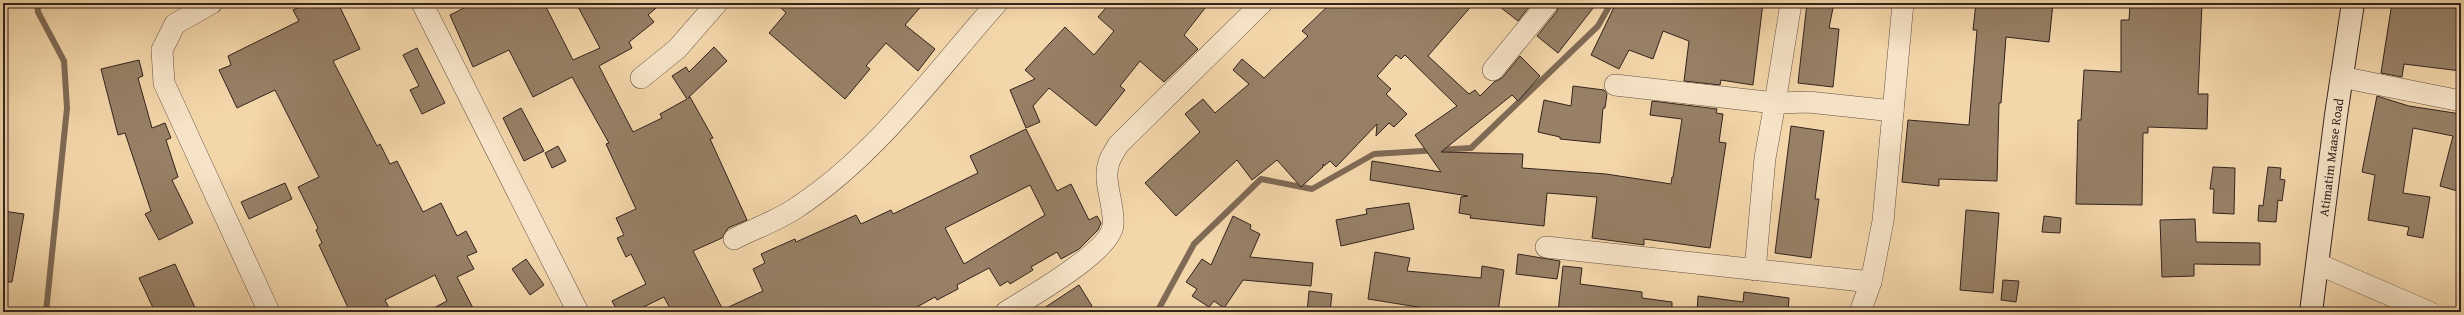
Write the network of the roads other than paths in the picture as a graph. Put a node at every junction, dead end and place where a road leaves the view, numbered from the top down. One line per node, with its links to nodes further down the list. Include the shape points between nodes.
1 (212, 3): 22 (street, via 175,24 162,50 164,83)
2 (422, 3): 23 (street)
3 (717, 3): 12 (street, via 676,49)
4 (997, 3): 17 (street, via 852,164 798,207)
5 (1262, 3): 24 (street, via 1118,146 1109,162 1108,182 1114,227 1106,243 1086,260)
6 (1548, 3): 10 (street)
7 (1791, 3): 15 (street)
8 (1903, 3): 16 (street)
9 (2353, 3): 11 (main road, Atimatim Maase Road)
10 (1493, 70)
11 (2341, 77): 14 (street); 19 (main road, Atimatim Maase Road)
12 (641, 78)
13 (1615, 85): 15 (street)
14 (2461, 101)
15 (1775, 103): 16 (street, via 1808,102); 20 (street, via 1765,158)
16 (1893, 111): 21 (street, via 1883,221)
17 (734, 238)
18 (1546, 247): 20 (street)
19 (2318, 264): 26 (main road, Atimatim Maase Road); 27 (street)
20 (1754, 270): 21 (street)
21 (1871, 282): 25 (street)
22 (269, 312)
23 (578, 312)
24 (1006, 312)
25 (1860, 312)
26 (2311, 312)
27 (2429, 312)

